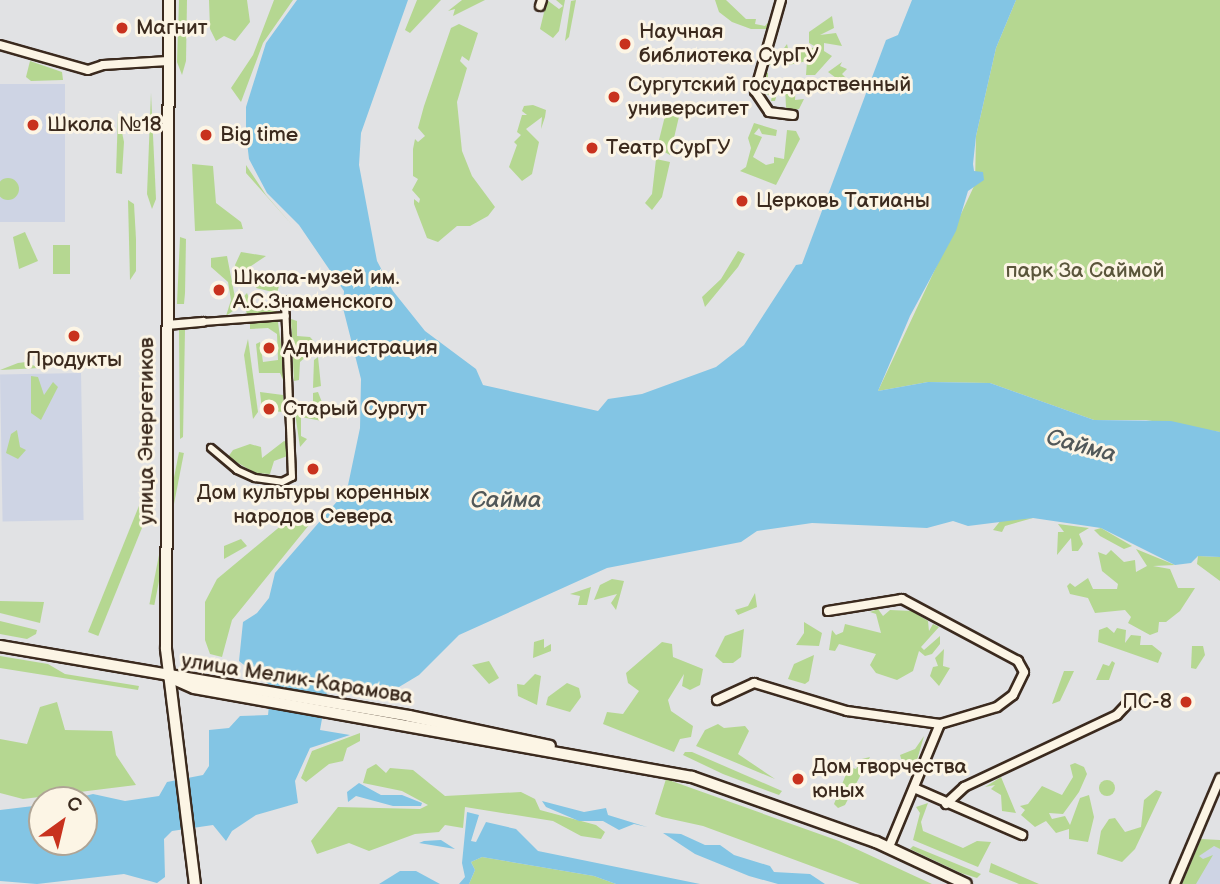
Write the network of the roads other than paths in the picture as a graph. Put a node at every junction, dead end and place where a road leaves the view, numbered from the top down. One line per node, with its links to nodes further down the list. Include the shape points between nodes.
1 (169, 0): 4 (main road, улица Энергетиков)
2 (781, 0): 5 (street, via 755,91 761,104 784,118)
3 (0, 45): 4 (street, via 88,70)
4 (168, 61): 9 (main road, улица Энергетиков)
5 (793, 115)
6 (285, 300): 7 (street)
7 (286, 317): 8 (street); 10 (street, via 292,477 282,482 256,478 237,470)
8 (203, 322): 9 (street)
9 (167, 324): 13 (main road, улица Энергетиков)
10 (211, 448)
11 (828, 611): 17 (street, via 902,599 1018,661 1024,672 1013,695 997,708)
12 (0, 646): 13 (main road, улица Мелик-Карамова)
13 (169, 677): 14 (main road, улица Мелик-Карамова); 24 (main road, улица Энергетиков)
14 (195, 683): 18 (main road, улица Мелик-Карамова, via 404,727); 18 (main road, улица Мелик-Карамова, via 408,716)
15 (1133, 698): 21 (street, via 1117,715 964,787)
16 (717, 700): 17 (street, via 754,683 847,711)
17 (940, 724): 20 (street)
18 (562, 751): 23 (main road, улица Мелик-Карамова, via 711,782)
19 (1220, 778): 28 (street)
20 (914, 788): 21 (street); 23 (street)
21 (946, 804): 22 (street)
22 (1022, 835)
23 (889, 847): 27 (main road, улица Мелик-Карамова)
24 (194, 857): 25 (main road, улица Энергетиков); 26 (main road, улица Энергетиков)
25 (195, 884)
26 (203, 884)
27 (966, 884)
28 (1175, 884)

